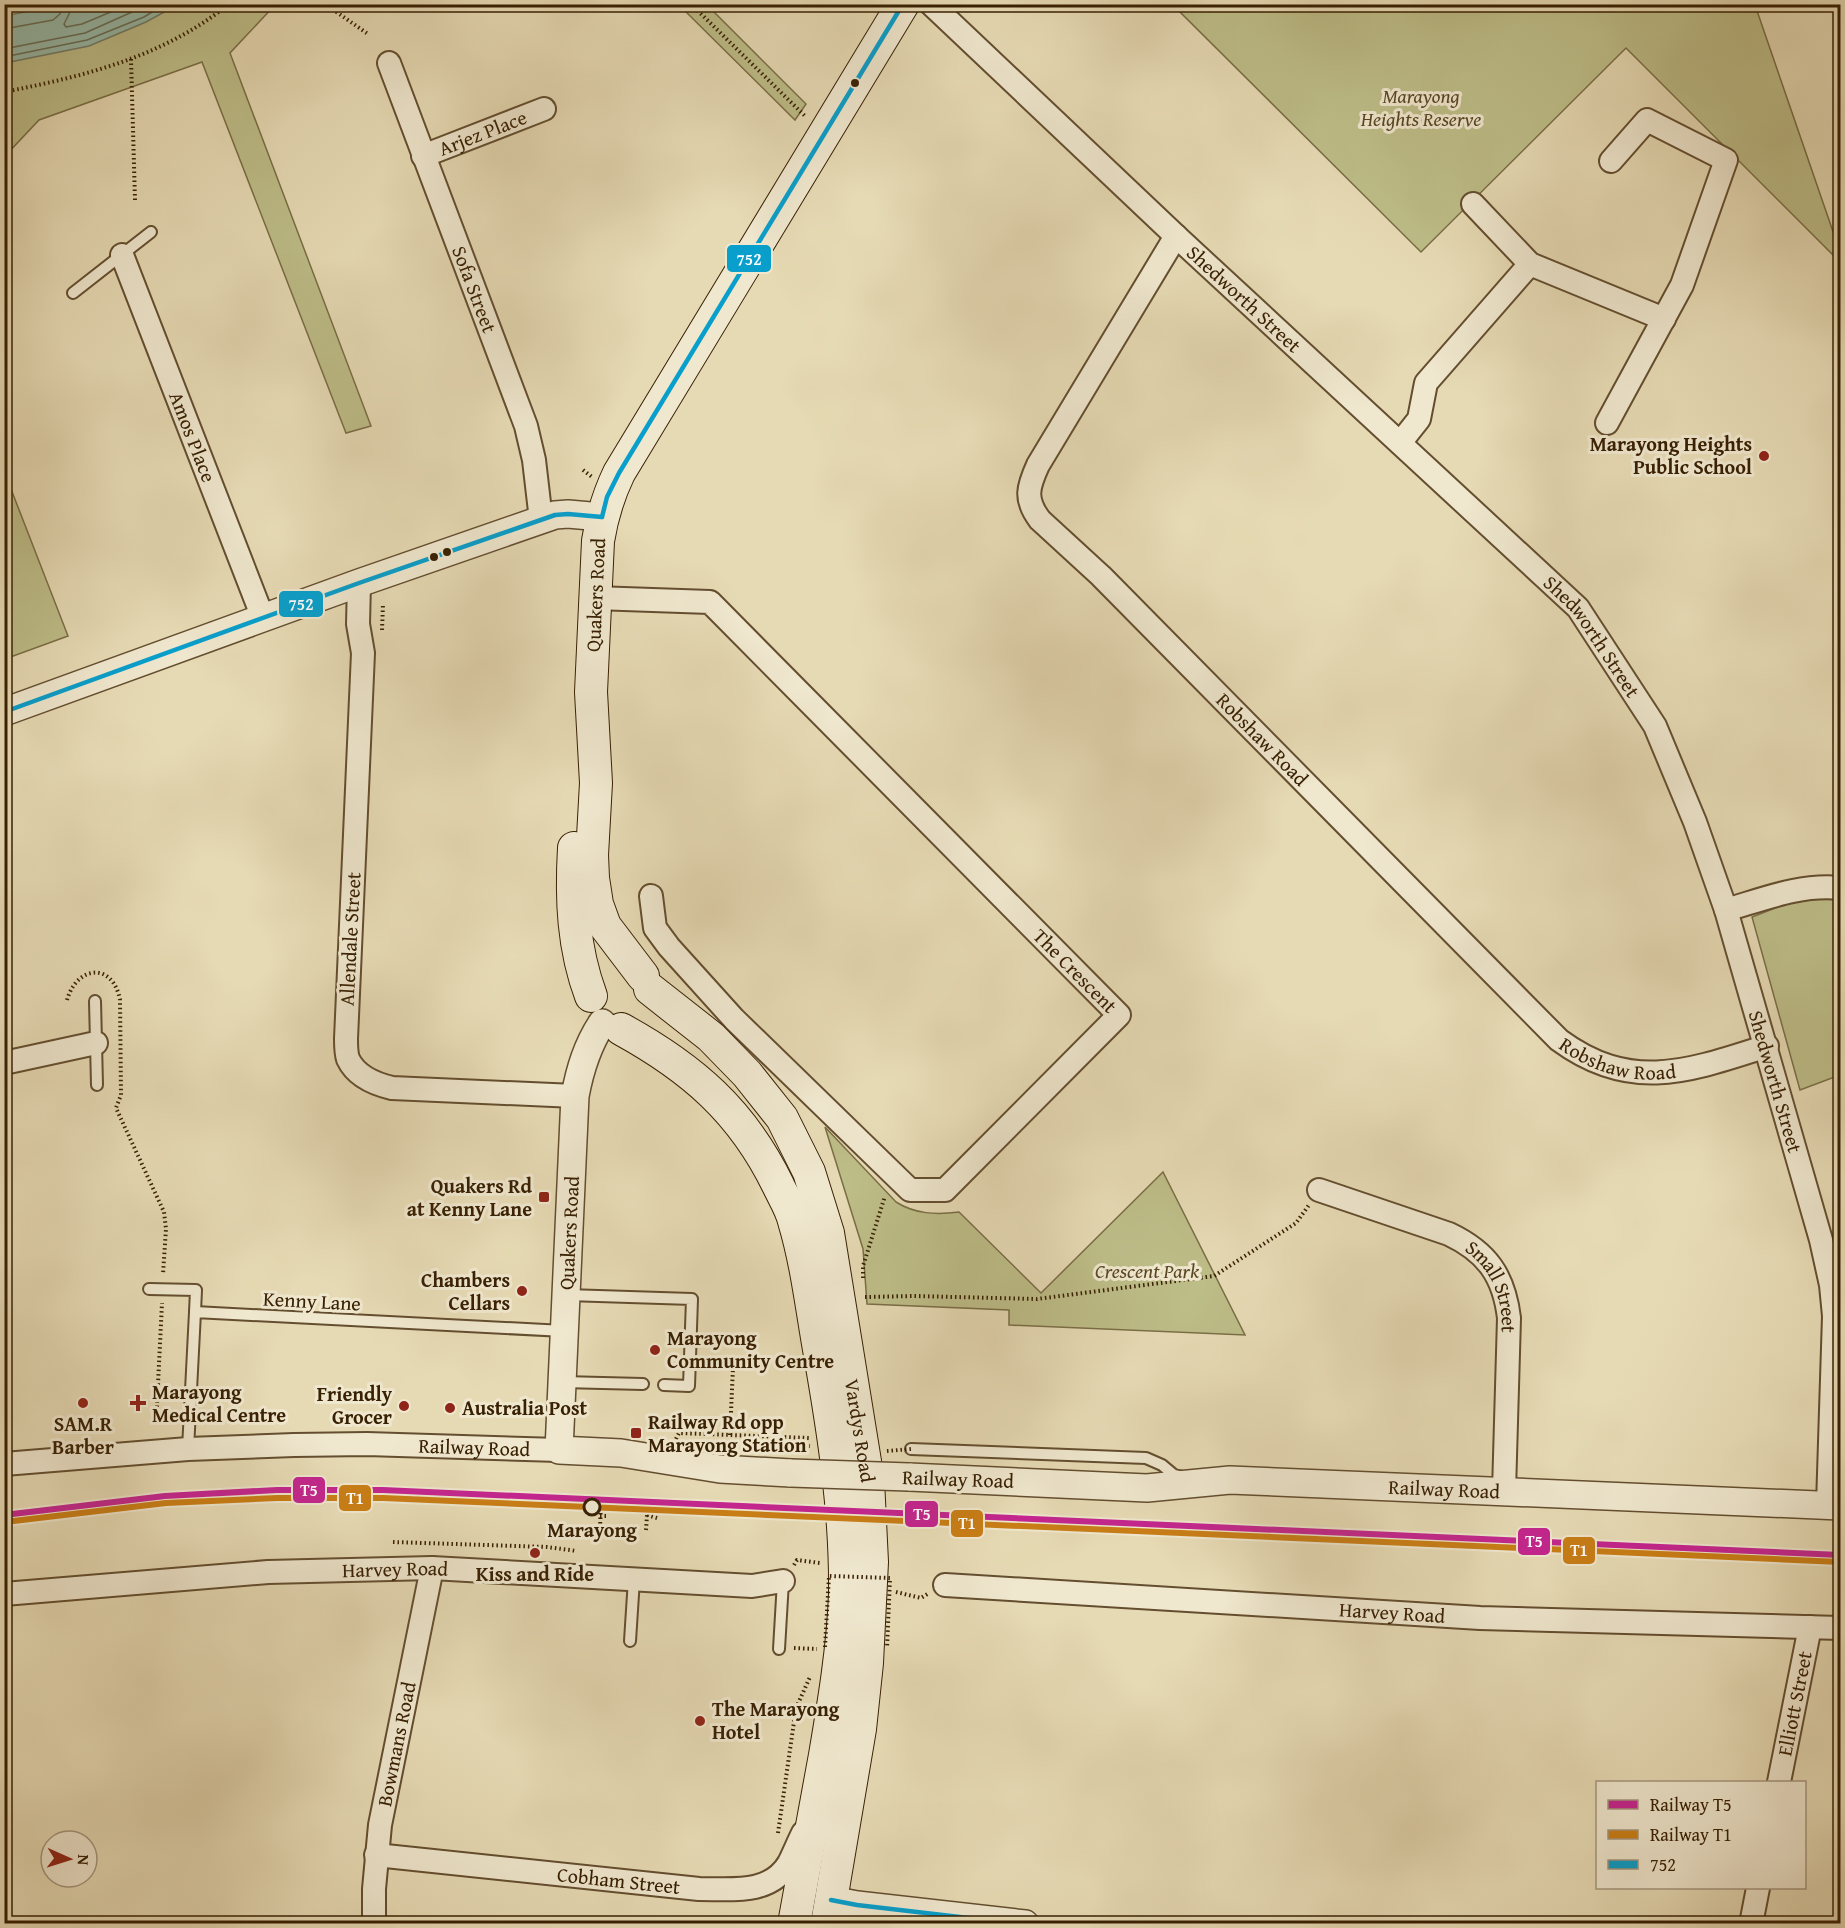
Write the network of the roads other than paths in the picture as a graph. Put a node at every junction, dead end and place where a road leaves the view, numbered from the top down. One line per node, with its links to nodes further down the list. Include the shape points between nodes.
1 (903, 4): 16 (main road, Quakers Road, via 619,473)
2 (931, 4): 9 (street, Shedworth Street)
3 (389, 63): 5 (street, Sofa Street)
4 (544, 109): 5 (street, Arjez Place)
5 (423, 156): 17 (street, Sofa Street, via 526,426)
6 (1611, 161): 13 (street, via 1647,120 1726,160 1682,285)
7 (1473, 204): 11 (street)
8 (151, 232): 10 (lane)
9 (1176, 236): 15 (street, Shedworth Street); 30 (street, Robshaw Road, via 1038,465 1029,495 1040,520 1101,576 1577,1054 1637,1072 1659,1073 1700,1067)
10 (122, 255): 12 (lane); 20 (street, Amos Place)
11 (1530, 264): 13 (street); 15 (street, via 1426,383 1419,419)
12 (73, 293)
13 (1664, 320): 14 (street)
14 (1607, 423)
15 (1400, 443): 25 (street, Shedworth Street, via 1578,608 1655,726)
16 (602, 517): 17 (street, via 568,514); 19 (main road, Quakers Road)
17 (541, 520): 18 (street)
18 (359, 583): 20 (street); 33 (street, Allendale Street, via 358,624 363,653 345,1039 348,1058 374,1084 392,1088)
19 (595, 598): 21 (main road, Quakers Road); 24 (street, The Crescent, via 710,602 1119,1015 945,1190 910,1190 734,1019 669,947 655,928)
20 (263, 618): 22 (street)
21 (591, 692): 26 (main road, Quakers Road, via 596,783 592,855 597,904 605,926); 28 (main road, Quakers Road, via 577,781 572,887 579,958)
22 (4, 711)
23 (1840, 888): 25 (street, via 1801,888)
24 (651, 896)
25 (1726, 910): 30 (street, Shedworth Street)
26 (647, 983): 28 (main road, via 652,999 639,1024 630,1028); 28 (main road, via 635,971 625,968 615,968 598,978 593,987); 62 (main road, Vardys Road, via 711,1037 782,1118 809,1172 828,1233 868,1480 872,1562 860,1729)
27 (95, 1001): 29 (lane)
28 (605, 1016): 33 (street, Quakers Road, via 581,1065); 59 (main road, Vardys Road, via 686,1070 733,1113 766,1161 794,1219 836,1447 844,1523 845,1595 840,1657)
29 (96, 1043): 31 (street); 32 (lane)
30 (1767, 1046): 48 (street, Shedworth Street, via 1831,1285)
31 (4, 1063)
32 (97, 1085)
33 (575, 1096): 36 (street, Quakers Road)
34 (1319, 1190): 47 (street, Small Street, via 1466,1242 1489,1264 1501,1283 1509,1318)
35 (149, 1289): 37 (lane, via 196,1290)
36 (566, 1295): 38 (street, Quakers Road); 41 (lane, via 692,1299 689,1386)
37 (195, 1312): 38 (lane, Kenny Lane); 42 (lane)
38 (564, 1331): 39 (street, Quakers Road)
39 (562, 1382): 40 (lane); 44 (street, Quakers Road)
40 (644, 1384)
41 (664, 1385)
42 (188, 1449): 44 (street, Railway Road, via 367,1444); 45 (street, Railway Road)
43 (911, 1449): 46 (lane, via 1146,1458 1174,1475)
44 (559, 1450): 46 (street, Railway Road, bridge, via 621,1453 720,1469 791,1473 1147,1488)
45 (4, 1464)
46 (1200, 1482): 47 (street, Railway Road)
47 (1504, 1491): 48 (street, Railway Road)
48 (1834, 1505)
49 (432, 1568): 50 (street, Harvey Road); 53 (street, Harvey Road, via 268,1572); 60 (street, Bowmans Road)
50 (634, 1579): 51 (street, Harvey Road, via 752,1586); 56 (lane)
51 (783, 1581): 57 (lane)
52 (945, 1585): 54 (street, Harvey Road, via 1480,1618)
53 (4, 1594)
54 (1810, 1627): 55 (street, Harvey Road); 58 (street, Elliott Street)
55 (1840, 1628)
56 (630, 1641)
57 (779, 1648)
58 (1779, 1781)
59 (816, 1805): 60 (street, Cobham Street, via 788,1864 772,1881 743,1889 699,1889); 62 (main road, Vardys Road, via 817,1875); 64 (main road, Vardys Road)
60 (376, 1856): 63 (street, Bowmans Road)
61 (1758, 1889): 67 (street)
62 (829, 1912): 65 (main road, via 814,1910); 66 (street, via 857,1905)
63 (374, 1923)
64 (794, 1923)
65 (804, 1923)
66 (1025, 1923)
67 (1751, 1923)

